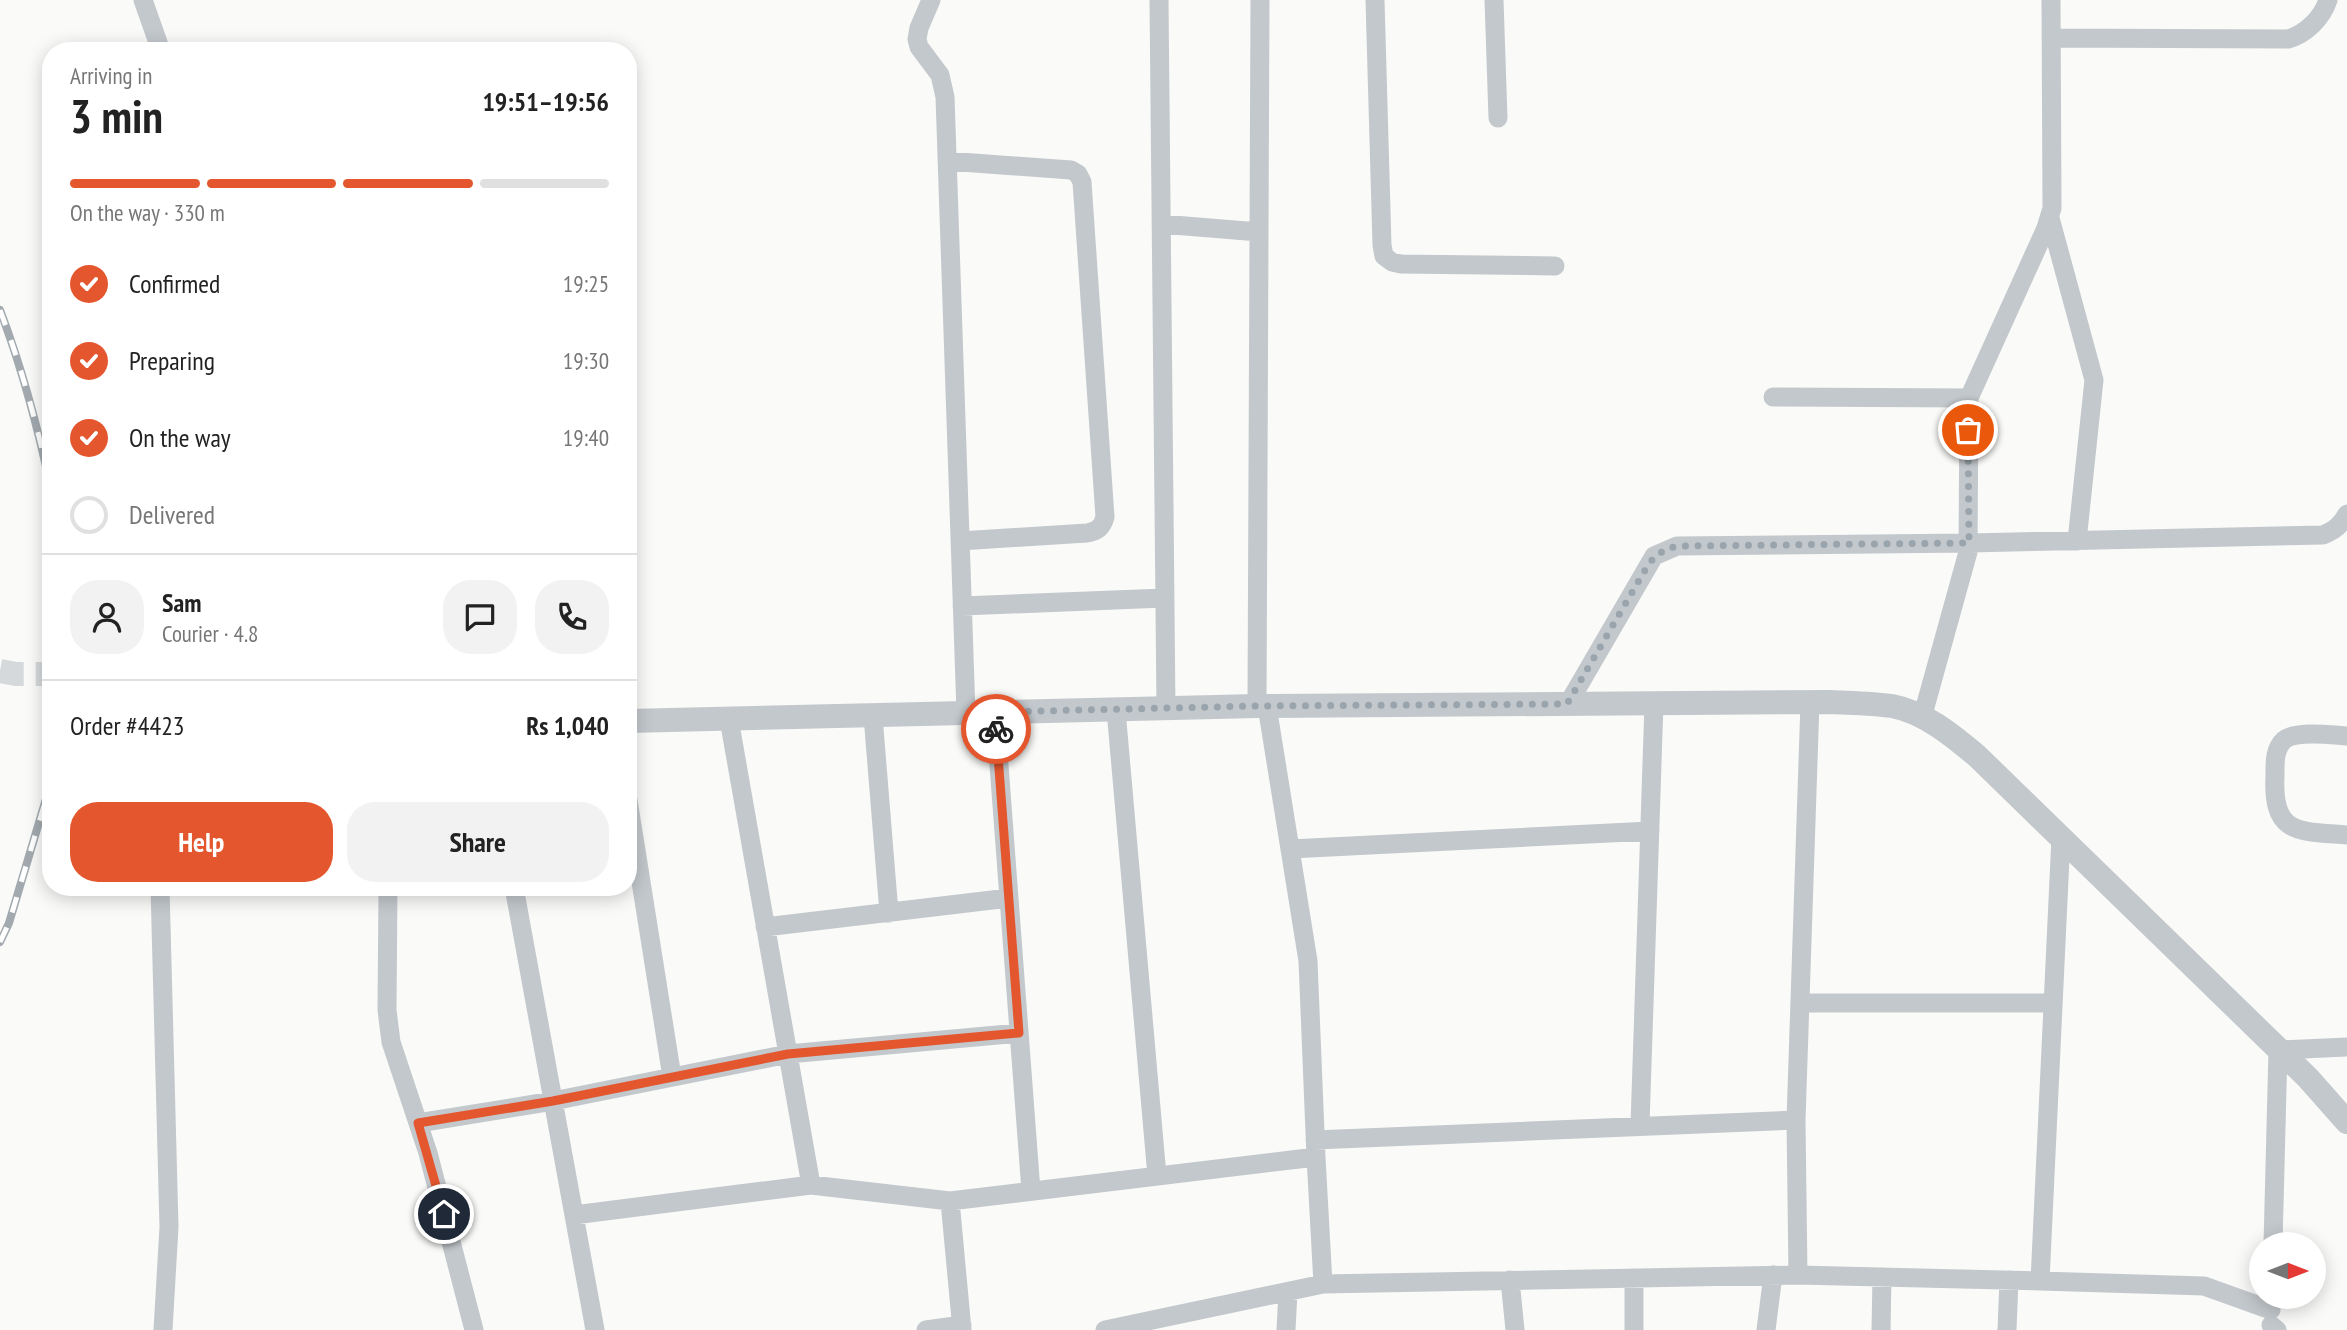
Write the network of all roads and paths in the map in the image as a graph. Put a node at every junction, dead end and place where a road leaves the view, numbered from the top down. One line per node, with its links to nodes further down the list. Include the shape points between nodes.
1 (143, 0): 10 (street)
2 (932, 0): 12 (street, via 917,39 944,86)
3 (1159, 0): 14 (street)
4 (1260, 0): 15 (street)
5 (1375, 0): 16 (street, via 1384,256 1401,264)
6 (1494, 0): 11 (street)
7 (2051, 0): 9 (street)
8 (2328, 0): 9 (street, via 2319,18 2288,39)
9 (2051, 38): 13 (street)
10 (158, 42)
11 (1498, 118)
12 (947, 161): 20 (street); 20 (street, via 1071,170 1082,182 1105,517 1103,525 1087,533)
13 (2050, 218): 18 (street); 21 (street, via 2094,380)
14 (1161, 224): 15 (street); 23 (street)
15 (1259, 232): 28 (street)
16 (1555, 267)
17 (1773, 397): 18 (street)
18 (1969, 398): 22 (street)
19 (2347, 514): 21 (street, via 2333,531 2323,535)
20 (960, 541): 24 (street)
21 (2077, 541): 22 (street)
22 (1969, 543): 26 (street, via 1666,549 1648,565); 34 (street)
23 (1165, 598): 24 (street); 29 (street)
24 (962, 606): 32 (street)
25 (1810, 702): 27 (street); 34 (street, via 1893,706); 49 (street)
26 (1567, 704): 27 (street); 28 (street)
27 (1654, 704): 38 (street)
28 (1262, 706): 29 (street); 41 (street)
29 (1166, 709): 30 (street)
30 (1116, 710): 31 (street); 62 (street)
31 (995, 712): 32 (street); 46 (street)
32 (966, 713): 33 (street)
33 (873, 716): 35 (street); 47 (street)
34 (1922, 718): 40 (street, via 1948,732)
35 (729, 719): 36 (street); 48 (street)
36 (637, 721)
37 (2347, 736): 39 (street, via 2295,735 2283,741 2276,752 2274,791 2284,822 2297,830)
38 (1650, 831): 41 (street); 60 (street)
39 (2347, 835)
40 (2061, 837): 50 (street); 53 (street)
41 (1290, 849): 61 (street, via 1308,961)
42 (637, 874): 55 (street)
43 (160, 896): 79 (street, via 169,1227)
44 (388, 896): 59 (street, via 388,1027)
45 (516, 896): 56 (street)
46 (1009, 898): 47 (street); 51 (street)
47 (889, 912): 48 (street)
48 (765, 928): 54 (street)
49 (1800, 1003): 50 (street); 57 (street)
50 (2053, 1003): 74 (street)
51 (1019, 1033): 54 (street); 64 (street)
52 (2347, 1047): 53 (street)
53 (2278, 1050): 58 (street); 67 (street)
54 (788, 1054): 55 (street); 63 (street)
55 (672, 1077): 56 (street)
56 (553, 1101): 59 (street); 66 (street)
57 (1796, 1120): 60 (street); 69 (street)
58 (2347, 1122)
59 (418, 1123): 80 (street)
60 (1640, 1125): 61 (street)
61 (1315, 1149): 62 (street); 75 (street)
62 (1157, 1176): 64 (street)
63 (811, 1185): 65 (street); 66 (street)
64 (1031, 1191): 65 (street)
65 (950, 1201): 78 (street)
66 (574, 1215): 81 (street)
67 (2273, 1232)
68 (1773, 1275): 69 (street); 71 (street); 87 (street)
69 (1798, 1275): 70 (street)
70 (1882, 1277): 73 (street); 88 (street)
71 (1634, 1278): 72 (street); 86 (street)
72 (1510, 1280): 75 (street); 85 (street)
73 (2009, 1280): 74 (street); 89 (street)
74 (2040, 1281): 77 (street, via 2204,1286)
75 (1323, 1284): 76 (street)
76 (1289, 1292): 83 (street); 84 (street)
77 (2272, 1318)
78 (962, 1327): 82 (street)
79 (163, 1330)
80 (474, 1330)
81 (595, 1330)
82 (926, 1330)
83 (1105, 1330)
84 (1286, 1330)
85 (1514, 1330)
86 (1634, 1330)
87 (1766, 1330)
88 (1881, 1330)
89 (2007, 1330)

